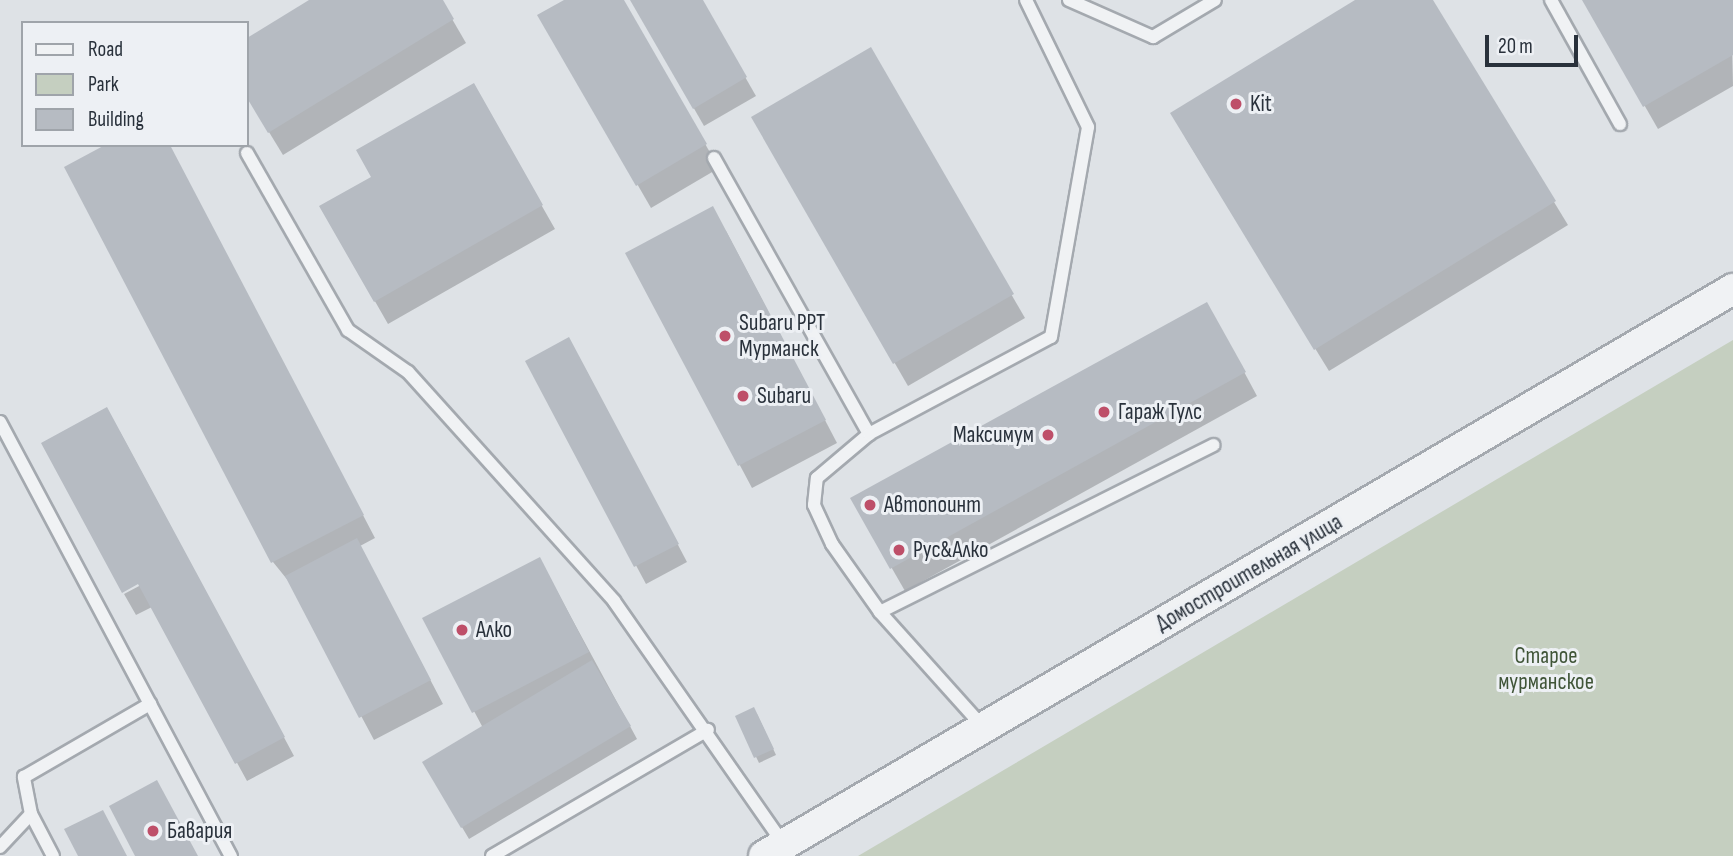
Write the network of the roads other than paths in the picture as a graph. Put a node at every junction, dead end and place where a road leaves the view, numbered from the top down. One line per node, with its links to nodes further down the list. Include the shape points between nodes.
1 (1026, 0): 10 (lane, via 1088,127 1051,337)
2 (1069, 0): 3 (lane, via 1153,37)
3 (1215, 0)
4 (1551, 0): 5 (lane)
5 (1619, 124)
6 (247, 153): 15 (lane, via 348,330 408,372 606,591)
7 (714, 158): 10 (lane)
8 (1733, 289): 14 (street, Домостроительная улица)
9 (0, 422): 13 (lane)
10 (869, 434): 12 (lane, via 817,478 814,505 832,544)
11 (1213, 444): 12 (lane)
12 (880, 612): 14 (lane)
13 (150, 704): 16 (lane, via 24,777); 20 (lane)
14 (984, 728): 18 (street, Домостроительная улица)
15 (708, 730): 18 (lane); 21 (lane)
16 (31, 814): 17 (lane); 19 (lane)
17 (0, 846)
18 (774, 851)
19 (53, 856)
20 (231, 856)
21 (492, 856)

